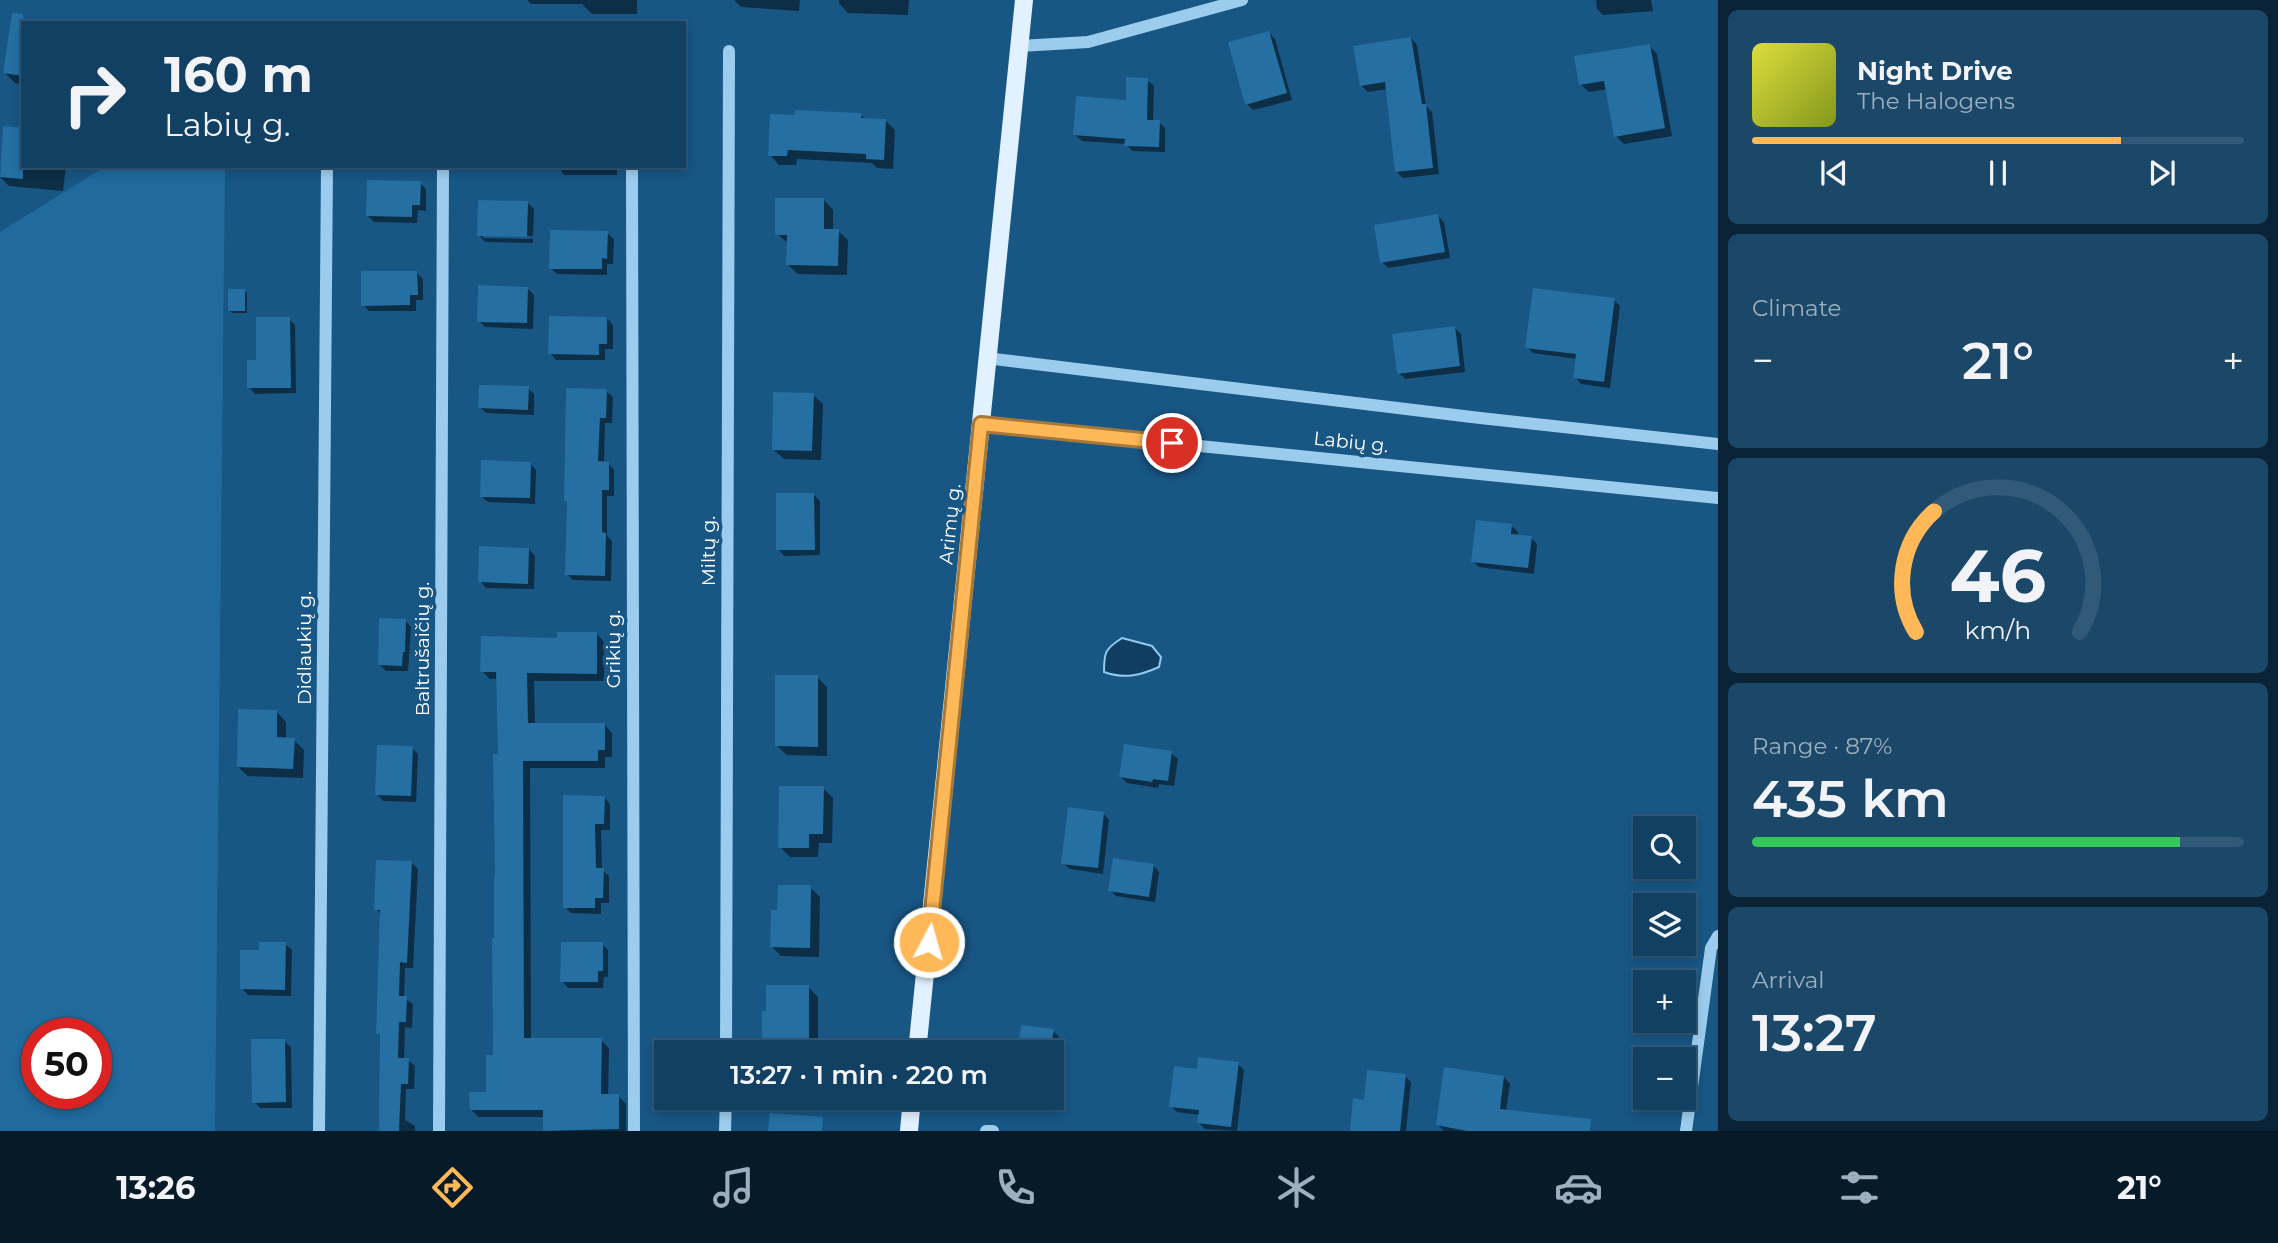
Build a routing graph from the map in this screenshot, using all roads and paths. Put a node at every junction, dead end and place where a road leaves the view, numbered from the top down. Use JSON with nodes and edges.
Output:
{"nodes":[{"id":1,"x":1024,"y":0,"type":"edge"},
{"id":2,"x":1242,"y":0,"type":"edge"},
{"id":3,"x":1020,"y":46,"type":"junction"},
{"id":4,"x":729,"y":51,"type":"dead end"},
{"id":5,"x":327,"y":168,"type":"edge"},
{"id":6,"x":443,"y":168,"type":"edge"},
{"id":7,"x":632,"y":168,"type":"edge"},
{"id":8,"x":986,"y":358,"type":"junction"},
{"id":9,"x":981,"y":424,"type":"junction"},
{"id":10,"x":1718,"y":444,"type":"edge"},
{"id":11,"x":1718,"y":498,"type":"edge"},
{"id":12,"x":1718,"y":936,"type":"edge"},
{"id":13,"x":726,"y":1040,"type":"edge"},
{"id":14,"x":918,"y":1040,"type":"edge"},
{"id":15,"x":726,"y":1110,"type":"edge"},
{"id":16,"x":911,"y":1110,"type":"edge"},
{"id":17,"x":319,"y":1131,"type":"edge"},
{"id":18,"x":439,"y":1131,"type":"edge"},
{"id":19,"x":634,"y":1131,"type":"edge"},
{"id":20,"x":726,"y":1131,"type":"edge"},
{"id":21,"x":909,"y":1131,"type":"edge"},
{"id":22,"x":987,"y":1131,"type":"edge"},
{"id":23,"x":993,"y":1131,"type":"edge"},
{"id":24,"x":1686,"y":1131,"type":"edge"}],
"edges":[{"from":1,"to":3,"type":"main road","name":"Arimų g."},
{"from":2,"to":3,"type":"street"},
{"from":3,"to":8,"type":"main road","name":"Arimų g."},
{"from":4,"to":13,"type":"street","name":"Miltų g."},
{"from":5,"to":17,"type":"street","name":"Didlaukių g."},
{"from":6,"to":18,"type":"street","name":"Baltrušaičių g."},
{"from":7,"to":19,"type":"street","name":"Grikių g."},
{"from":8,"to":9,"type":"main road","name":"Arimų g."},
{"from":8,"to":10,"type":"street"},
{"from":9,"to":11,"type":"street","name":"Labių g."},
{"from":9,"to":14,"type":"main road","name":"Arimų g."},
{"from":12,"to":24,"type":"street"},
{"from":15,"to":20,"type":"street"},
{"from":16,"to":21,"type":"main road"},
{"from":22,"to":23,"type":"street"}]}
